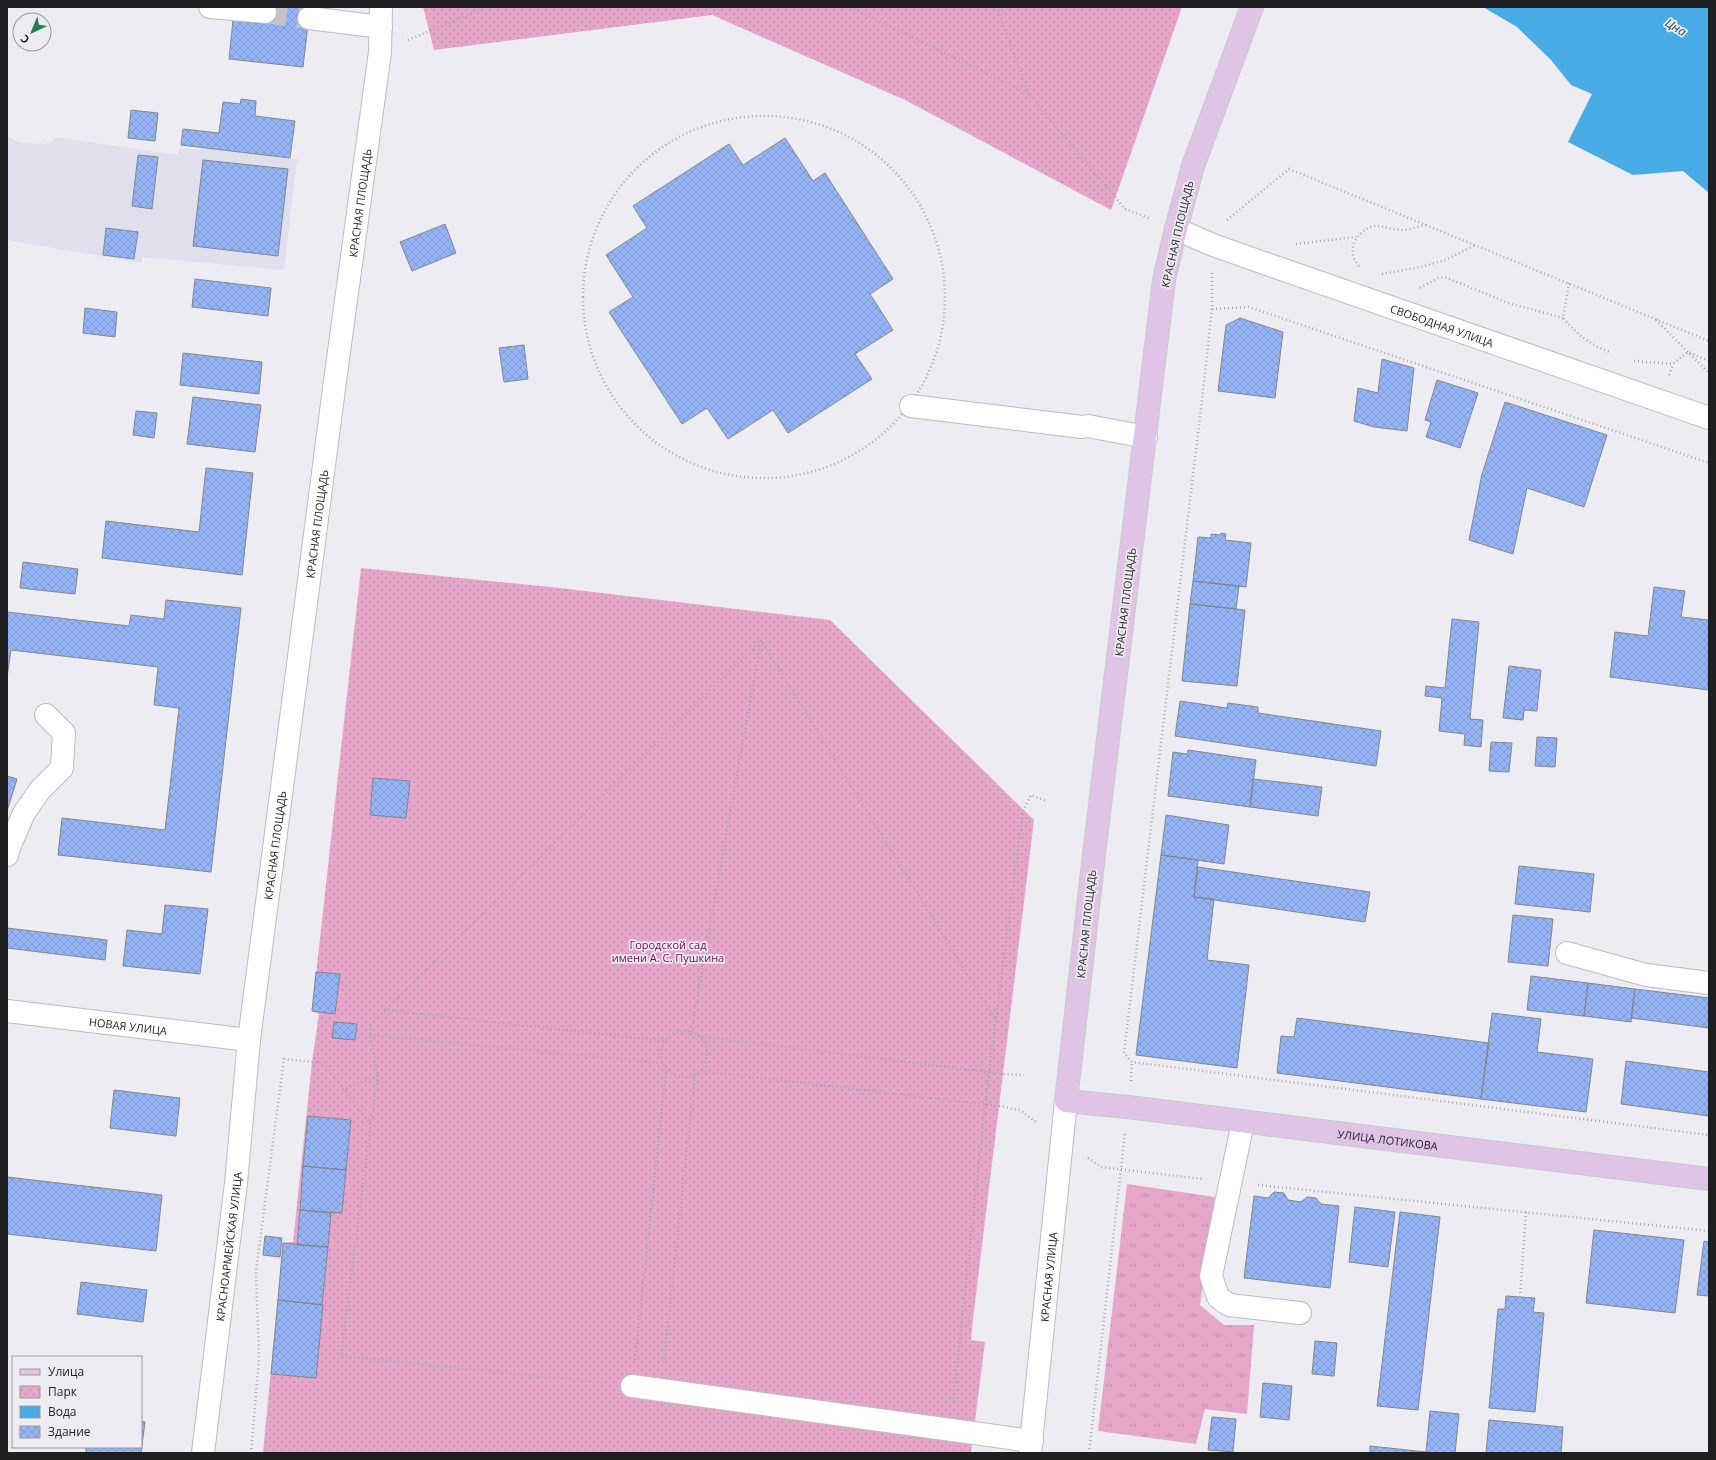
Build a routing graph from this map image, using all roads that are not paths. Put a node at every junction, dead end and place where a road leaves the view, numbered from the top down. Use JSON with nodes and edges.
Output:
{"nodes":[{"id":1,"x":210,"y":7,"type":"edge"},
{"id":2,"x":1252,"y":7,"type":"edge"},
{"id":3,"x":264,"y":12,"type":"tunnel mouth"},
{"id":4,"x":381,"y":17,"type":"edge"},
{"id":5,"x":309,"y":18,"type":"tunnel mouth"},
{"id":6,"x":1176,"y":229,"type":"junction"},
{"id":7,"x":911,"y":406,"type":"road end"},
{"id":8,"x":1709,"y":418,"type":"edge"},
{"id":9,"x":1146,"y":437,"type":"junction"},
{"id":10,"x":46,"y":715,"type":"dead end"},
{"id":11,"x":7,"y":855,"type":"edge"},
{"id":12,"x":1567,"y":953,"type":"dead end"},
{"id":13,"x":1709,"y":983,"type":"edge"},
{"id":14,"x":7,"y":1011,"type":"edge"},
{"id":15,"x":249,"y":1040,"type":"junction"},
{"id":16,"x":1066,"y":1102,"type":"junction"},
{"id":17,"x":1243,"y":1122,"type":"junction"},
{"id":18,"x":1709,"y":1179,"type":"edge"},
{"id":19,"x":1300,"y":1313,"type":"dead end"},
{"id":20,"x":632,"y":1386,"type":"road end"},
{"id":21,"x":1031,"y":1447,"type":"edge"},
{"id":22,"x":203,"y":1453,"type":"edge"}],
"edges":[{"from":1,"to":3,"type":"street"},
{"from":2,"to":6,"type":"main road","name":"КРАСНАЯ ПЛОЩАДЬ"},
{"from":4,"to":5,"type":"street"},
{"from":4,"to":15,"type":"street","name":"КРАСНАЯ ПЛОЩАДЬ"},
{"from":6,"to":8,"type":"street","name":"СВОБОДНАЯ УЛИЦА"},
{"from":6,"to":9,"type":"main road","name":"КРАСНАЯ ПЛОЩАДЬ"},
{"from":7,"to":9,"type":"street"},
{"from":9,"to":16,"type":"main road","name":"КРАСНАЯ ПЛОЩАДЬ"},
{"from":10,"to":11,"type":"street"},
{"from":12,"to":13,"type":"street"},
{"from":14,"to":15,"type":"street","name":"НОВАЯ УЛИЦА"},
{"from":15,"to":22,"type":"street","name":"КРАСНОАРМЕЙСКАЯ УЛИЦА"},
{"from":16,"to":17,"type":"main road","name":"УЛИЦА ЛОТИКОВА"},
{"from":16,"to":21,"type":"street","name":"КРАСНАЯ УЛИЦА"},
{"from":17,"to":18,"type":"main road","name":"УЛИЦА ЛОТИКОВА"},
{"from":17,"to":19,"type":"street"},
{"from":20,"to":21,"type":"street"}]}
